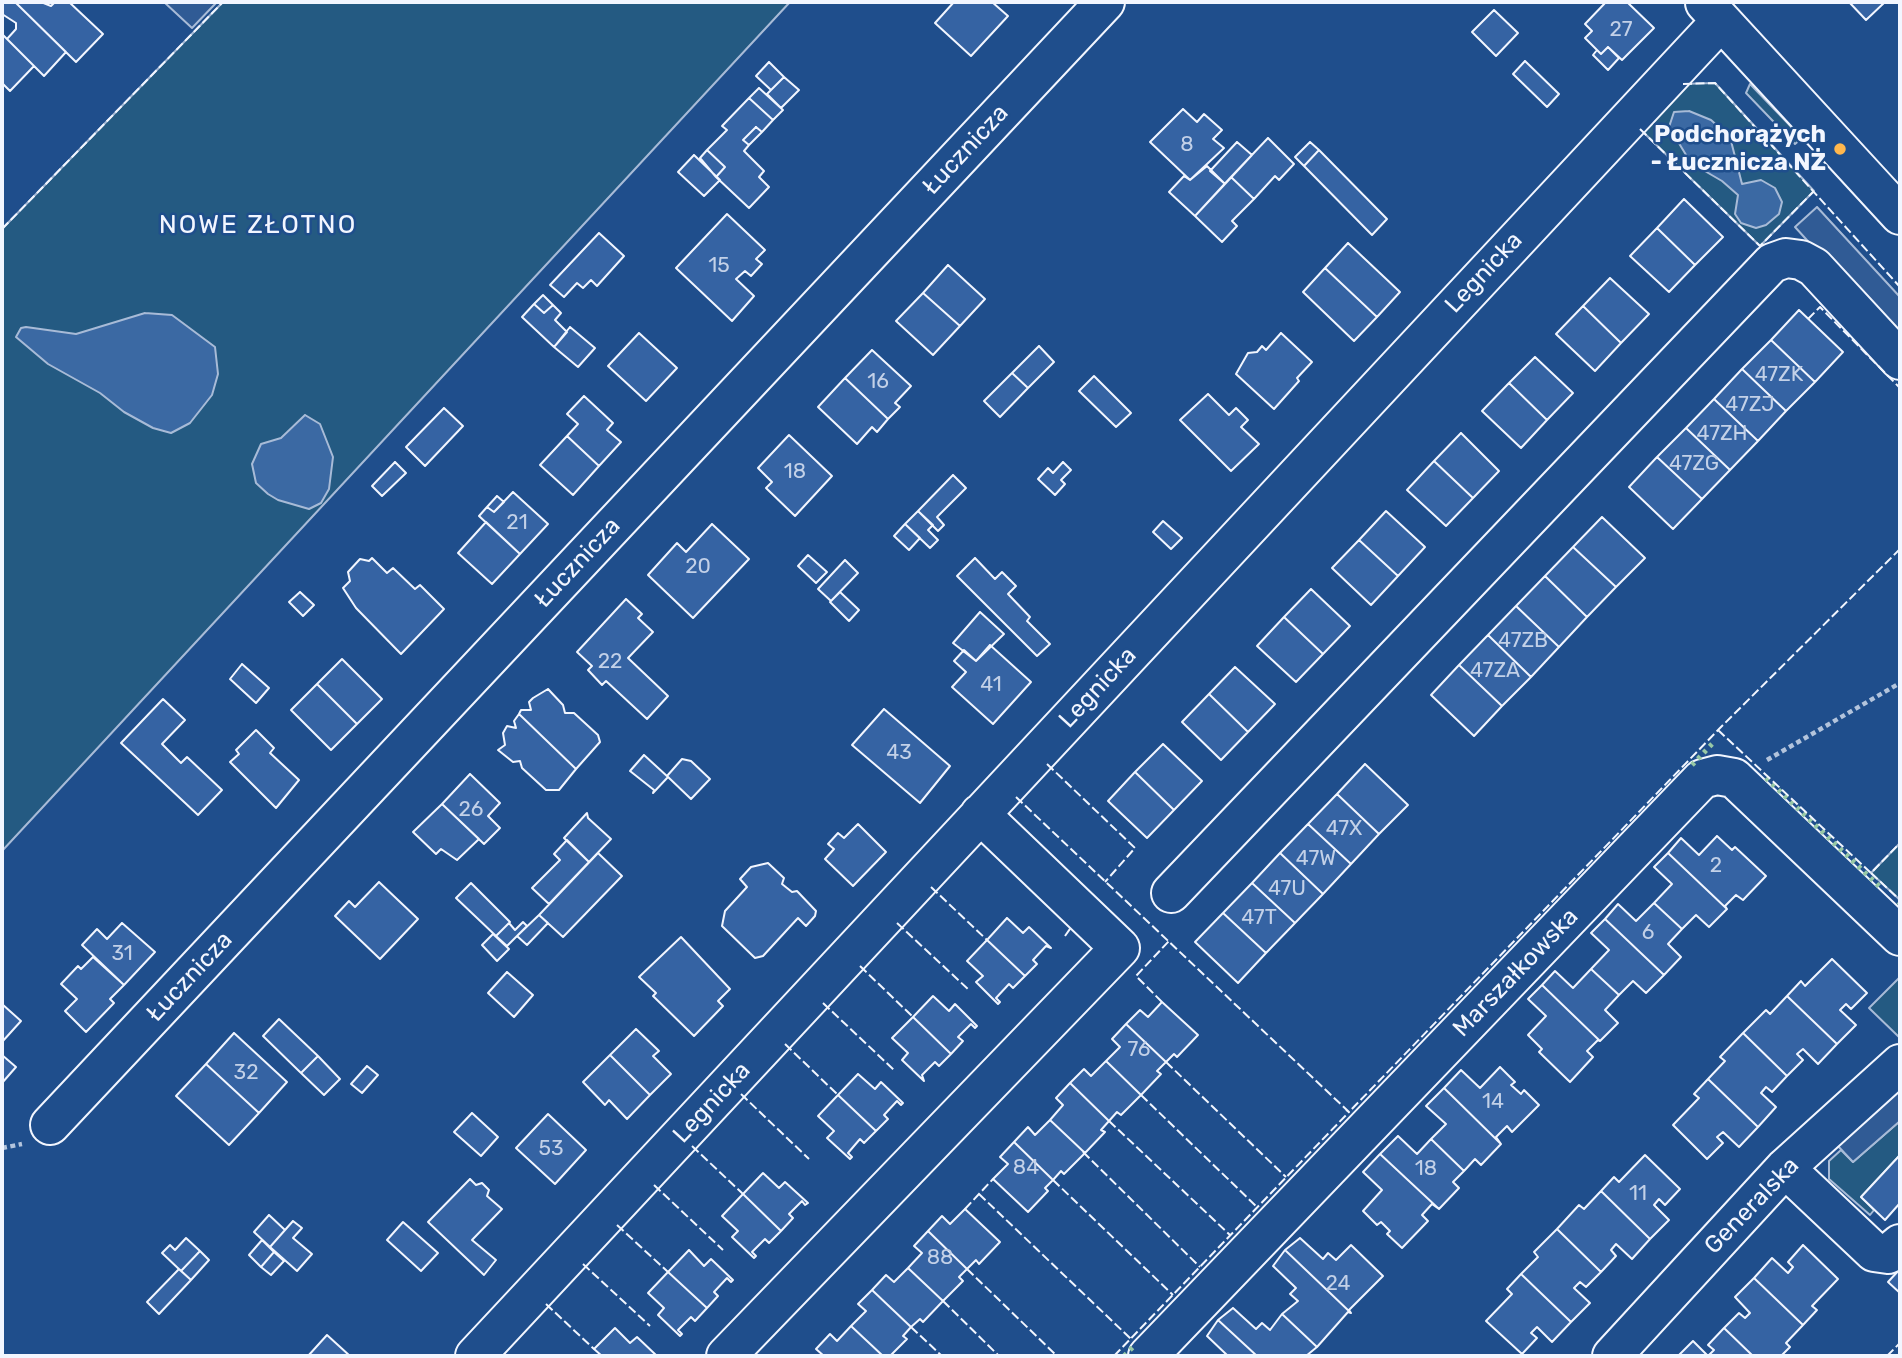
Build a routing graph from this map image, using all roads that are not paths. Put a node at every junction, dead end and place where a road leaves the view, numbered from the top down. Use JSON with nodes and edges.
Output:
{"nodes":[{"id":1,"x":1105,"y":2,"type":"edge"},
{"id":2,"x":1713,"y":11,"type":"edge"},
{"id":3,"x":1900,"y":215,"type":"edge"},
{"id":4,"x":1900,"y":360,"type":"edge"},
{"id":5,"x":980,"y":814,"type":"junction"},
{"id":6,"x":1171,"y":893,"type":"dead end"},
{"id":7,"x":1900,"y":936,"type":"edge"},
{"id":8,"x":1900,"y":1064,"type":"edge"},
{"id":9,"x":50,"y":1125,"type":"dead end"},
{"id":10,"x":1785,"y":1168,"type":"junction"},
{"id":11,"x":1900,"y":1244,"type":"edge"},
{"id":12,"x":475,"y":1356,"type":"edge"},
{"id":13,"x":726,"y":1356,"type":"edge"},
{"id":14,"x":1148,"y":1356,"type":"edge"},
{"id":15,"x":1612,"y":1356,"type":"edge"}],
"edges":[{"from":1,"to":9,"type":"street","name":"Łucznicza"},
{"from":2,"to":3,"type":"street"},
{"from":2,"to":5,"type":"street","name":"Legnicka"},
{"from":4,"to":6,"type":"street"},
{"from":5,"to":12,"type":"street","name":"Legnicka"},
{"from":5,"to":13,"type":"street"},
{"from":7,"to":14,"type":"street","name":"Marszałkowska"},
{"from":8,"to":10,"type":"street","name":"Generalska"},
{"from":10,"to":11,"type":"street"},
{"from":10,"to":15,"type":"street","name":"Generalska"}]}
